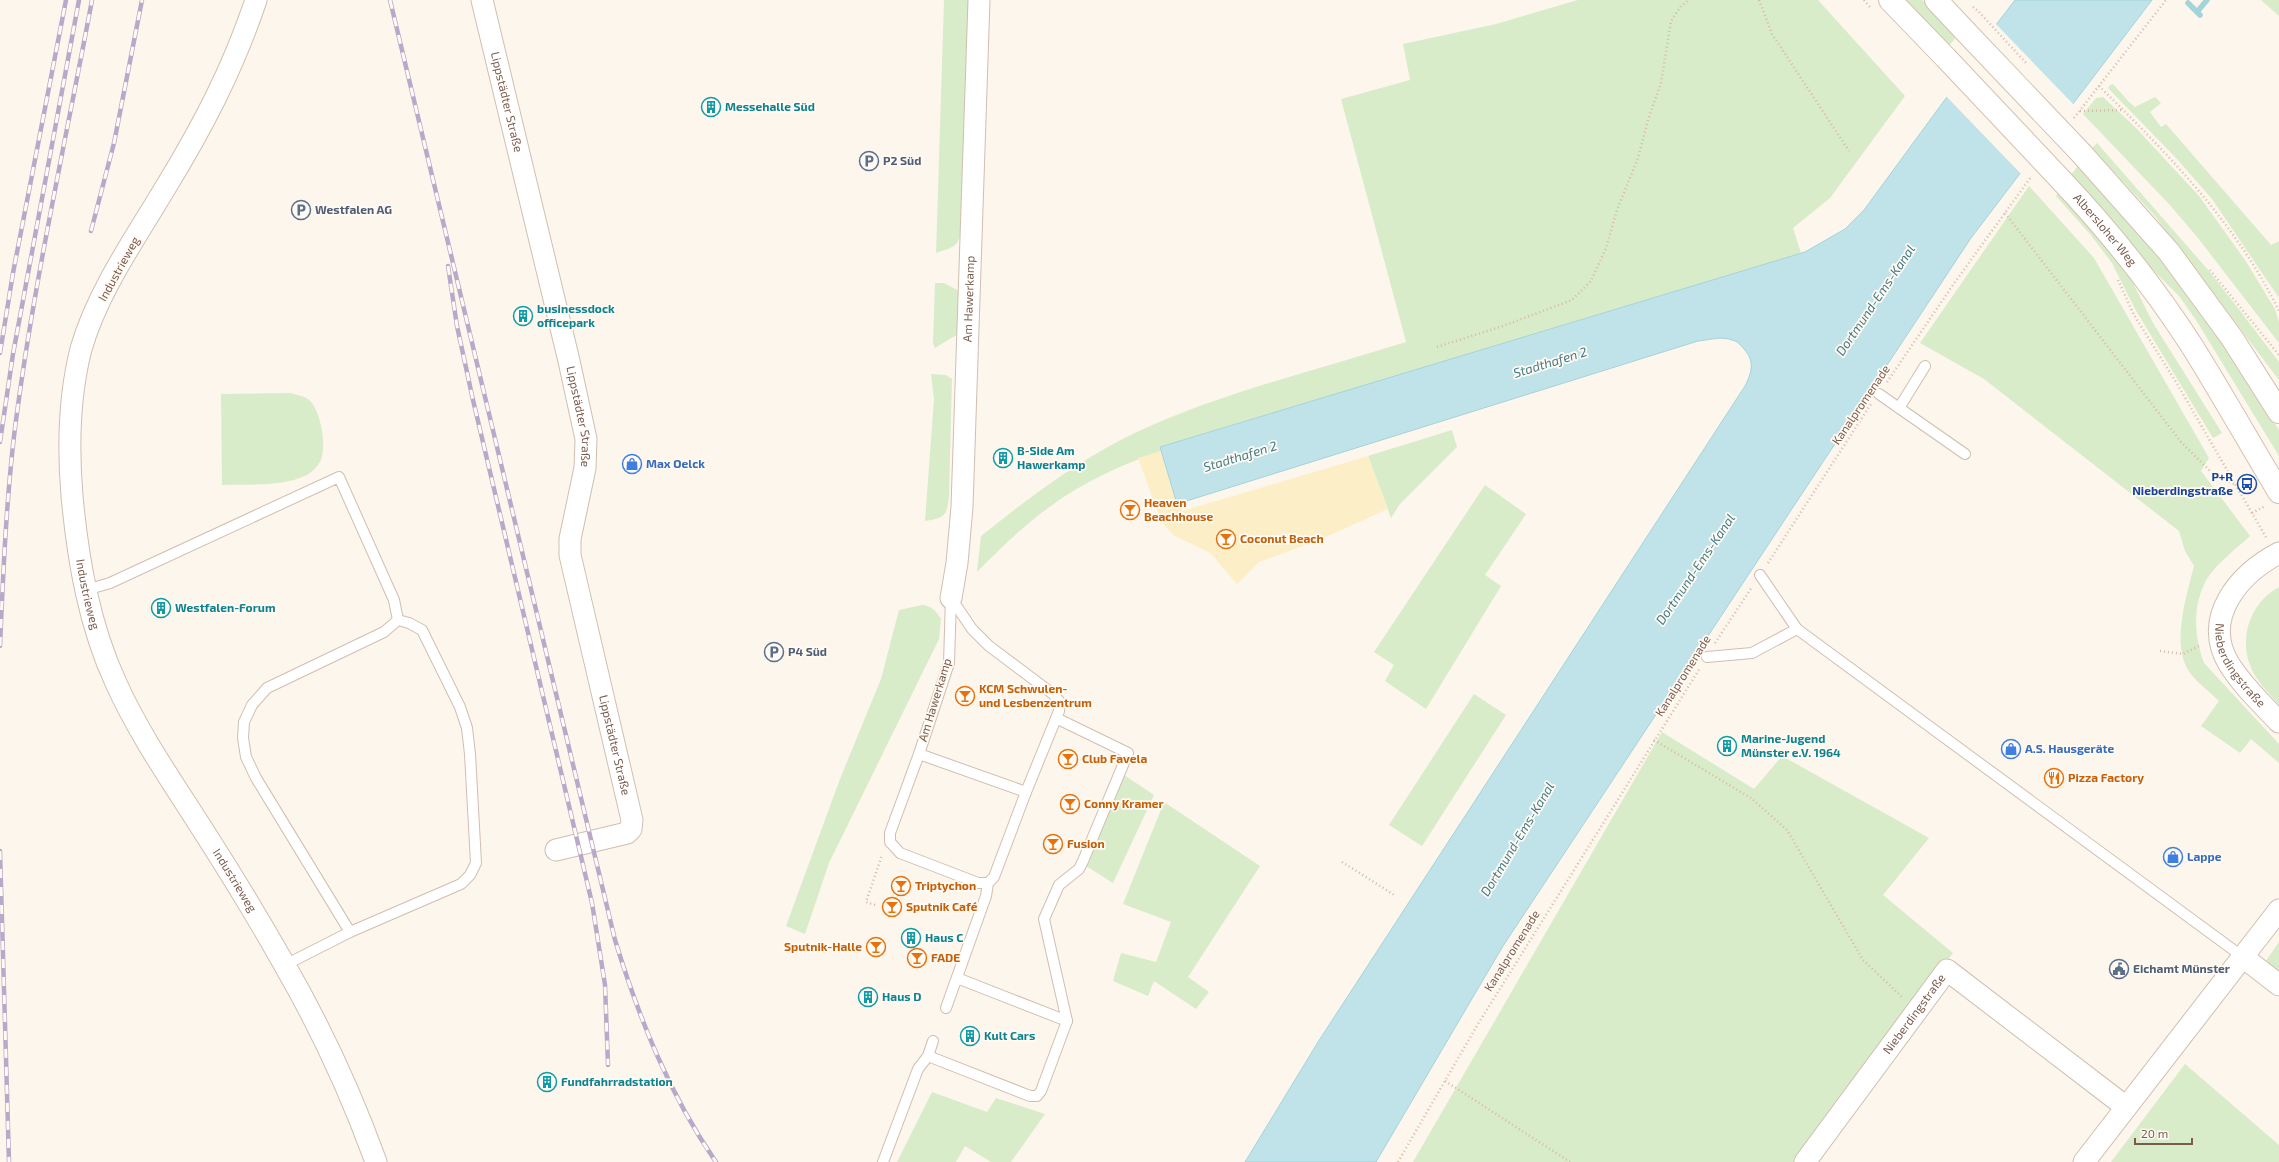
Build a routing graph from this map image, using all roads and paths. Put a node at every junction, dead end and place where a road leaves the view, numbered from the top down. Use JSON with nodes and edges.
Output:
{"nodes":[{"id":1,"x":256,"y":0,"type":"edge"},
{"id":2,"x":482,"y":0,"type":"edge"},
{"id":3,"x":978,"y":0,"type":"edge"},
{"id":4,"x":1689,"y":0,"type":"edge"},
{"id":5,"x":1759,"y":0,"type":"edge"},
{"id":6,"x":1890,"y":0,"type":"edge"},
{"id":7,"x":1936,"y":0,"type":"edge"},
{"id":8,"x":2166,"y":0,"type":"edge"},
{"id":9,"x":2123,"y":110,"type":"junction"},
{"id":10,"x":2080,"y":111,"type":"dead end"},
{"id":11,"x":1849,"y":151,"type":"dead end"},
{"id":12,"x":2115,"y":274,"type":"dead end"},
{"id":13,"x":2279,"y":311,"type":"edge"},
{"id":14,"x":1436,"y":347,"type":"dead end"},
{"id":15,"x":1925,"y":366,"type":"dead end"},
{"id":16,"x":1879,"y":394,"type":"junction"},
{"id":17,"x":1899,"y":408,"type":"junction"},
{"id":18,"x":2279,"y":412,"type":"edge"},
{"id":19,"x":1965,"y":454,"type":"dead end"},
{"id":20,"x":2235,"y":484,"type":"junction"},
{"id":21,"x":2279,"y":492,"type":"edge"},
{"id":22,"x":2278,"y":554,"type":"edge"},
{"id":23,"x":1760,"y":575,"type":"junction"},
{"id":24,"x":86,"y":590,"type":"junction"},
{"id":25,"x":951,"y":598,"type":"junction"},
{"id":26,"x":398,"y":620,"type":"junction"},
{"id":27,"x":1797,"y":629,"type":"junction"},
{"id":28,"x":2196,"y":647,"type":"dead end"},
{"id":29,"x":2160,"y":652,"type":"dead end"},
{"id":30,"x":1707,"y":657,"type":"junction"},
{"id":31,"x":1056,"y":718,"type":"junction"},
{"id":32,"x":2279,"y":722,"type":"edge"},
{"id":33,"x":1654,"y":740,"type":"junction"},
{"id":34,"x":919,"y":754,"type":"junction"},
{"id":35,"x":1026,"y":792,"type":"junction"},
{"id":36,"x":890,"y":842,"type":"junction"},
{"id":37,"x":556,"y":850,"type":"dead end"},
{"id":38,"x":1342,"y":862,"type":"dead end"},
{"id":39,"x":988,"y":883,"type":"junction"},
{"id":40,"x":1396,"y":896,"type":"dead end"},
{"id":41,"x":875,"y":905,"type":"dead end"},
{"id":42,"x":2279,"y":910,"type":"edge"},
{"id":43,"x":350,"y":932,"type":"junction"},
{"id":44,"x":2243,"y":957,"type":"junction"},
{"id":45,"x":285,"y":966,"type":"junction"},
{"id":46,"x":958,"y":978,"type":"junction"},
{"id":47,"x":2279,"y":985,"type":"edge"},
{"id":48,"x":946,"y":1008,"type":"dead end"},
{"id":49,"x":1916,"y":1011,"type":"junction"},
{"id":50,"x":1067,"y":1021,"type":"junction"},
{"id":51,"x":933,"y":1041,"type":"dead end"},
{"id":52,"x":928,"y":1056,"type":"junction"},
{"id":53,"x":1445,"y":1081,"type":"junction"},
{"id":54,"x":2126,"y":1107,"type":"junction"},
{"id":55,"x":376,"y":1162,"type":"edge"},
{"id":56,"x":883,"y":1162,"type":"edge"},
{"id":57,"x":1398,"y":1162,"type":"edge"},
{"id":58,"x":1570,"y":1162,"type":"edge"},
{"id":59,"x":1805,"y":1162,"type":"edge"},
{"id":60,"x":2084,"y":1162,"type":"edge"}],
"edges":[{"from":1,"to":24,"type":"street","name":"Industrieweg"},
{"from":2,"to":37,"type":"street","name":"Lippstädter Straße"},
{"from":3,"to":25,"type":"street","name":"Am Hawerkamp"},
{"from":4,"to":14,"type":"path"},
{"from":5,"to":11,"type":"path"},
{"from":6,"to":21,"type":"main road","name":"Albersloher Weg","bridge":true},
{"from":7,"to":18,"type":"main road","bridge":true},
{"from":8,"to":9,"type":"path"},
{"from":9,"to":10,"type":"path"},
{"from":9,"to":13,"type":"path"},
{"from":12,"to":20,"type":"path"},
{"from":15,"to":17,"type":"lane"},
{"from":16,"to":17,"type":"lane"},
{"from":16,"to":20,"type":"path","name":"Kanalpromenade"},
{"from":16,"to":23,"type":"path","name":"Kanalpromenade"},
{"from":17,"to":19,"type":"lane"},
{"from":20,"to":22,"type":"path"},
{"from":22,"to":32,"type":"street","name":"Nieberdingstraße"},
{"from":23,"to":27,"type":"lane"},
{"from":23,"to":30,"type":"path","name":"Kanalpromenade"},
{"from":24,"to":26,"type":"lane"},
{"from":24,"to":45,"type":"street","name":"Industrieweg"},
{"from":25,"to":31,"type":"lane"},
{"from":25,"to":34,"type":"lane","name":"Am Hawerkamp"},
{"from":26,"to":43,"type":"lane"},
{"from":26,"to":43,"type":"lane"},
{"from":27,"to":30,"type":"lane"},
{"from":27,"to":44,"type":"lane"},
{"from":28,"to":29,"type":"path"},
{"from":30,"to":33,"type":"path","name":"Kanalpromenade"},
{"from":31,"to":35,"type":"lane"},
{"from":31,"to":50,"type":"lane"},
{"from":33,"to":49,"type":"path"},
{"from":33,"to":53,"type":"path","name":"Kanalpromenade"},
{"from":34,"to":35,"type":"lane","name":"Am Hawerkamp"},
{"from":34,"to":36,"type":"lane","name":"Am Hawerkamp"},
{"from":35,"to":39,"type":"lane"},
{"from":36,"to":39,"type":"lane"},
{"from":36,"to":41,"type":"path"},
{"from":38,"to":40,"type":"path"},
{"from":39,"to":46,"type":"lane"},
{"from":42,"to":44,"type":"street"},
{"from":43,"to":45,"type":"lane"},
{"from":44,"to":47,"type":"street"},
{"from":44,"to":54,"type":"street"},
{"from":45,"to":55,"type":"street","name":"Industrieweg"},
{"from":46,"to":48,"type":"lane"},
{"from":46,"to":50,"type":"lane"},
{"from":49,"to":54,"type":"street","name":"Nieberdingstraße"},
{"from":49,"to":59,"type":"street","name":"Nieberdingstraße"},
{"from":50,"to":52,"type":"lane"},
{"from":51,"to":52,"type":"lane"},
{"from":52,"to":56,"type":"lane"},
{"from":53,"to":57,"type":"path","name":"Kanalpromenade"},
{"from":53,"to":58,"type":"path"},
{"from":54,"to":60,"type":"street"}]}
